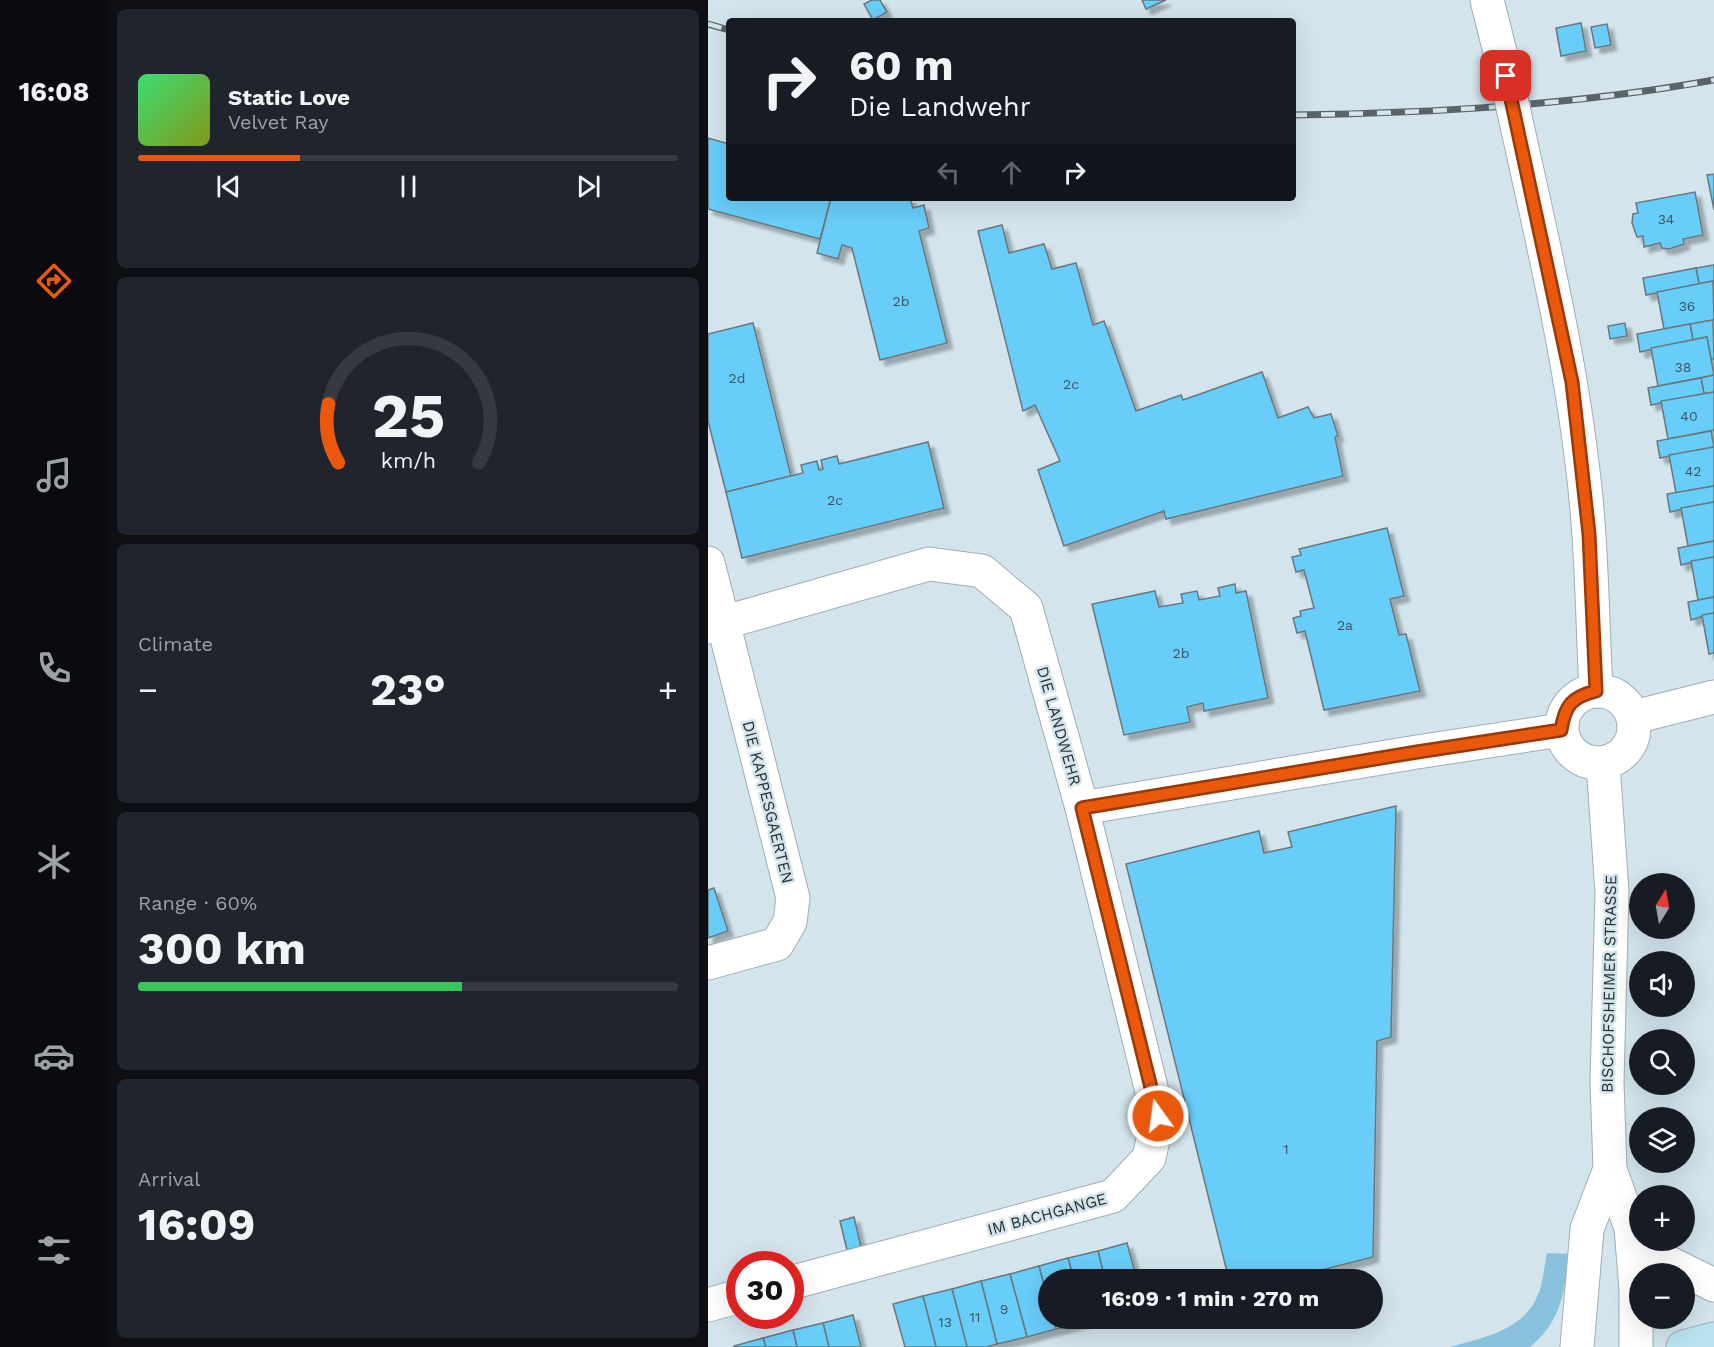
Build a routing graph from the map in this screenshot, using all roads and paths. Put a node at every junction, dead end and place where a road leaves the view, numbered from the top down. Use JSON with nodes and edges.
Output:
{"nodes":[{"id":1,"x":1487,"y":0,"type":"edge"},
{"id":2,"x":708,"y":563,"type":"edge"},
{"id":3,"x":716,"y":626,"type":"edge"},
{"id":4,"x":1596,"y":691,"type":"junction"},
{"id":5,"x":1714,"y":697,"type":"edge"},
{"id":6,"x":1634,"y":717,"type":"junction"},
{"id":7,"x":1561,"y":730,"type":"junction"},
{"id":8,"x":1603,"y":764,"type":"junction"},
{"id":9,"x":1082,"y":808,"type":"junction"},
{"id":10,"x":708,"y":963,"type":"edge"},
{"id":11,"x":1610,"y":1169,"type":"junction"},
{"id":12,"x":1629,"y":1214,"type":"edge"},
{"id":13,"x":1637,"y":1251,"type":"edge"},
{"id":14,"x":1655,"y":1251,"type":"edge"},
{"id":15,"x":804,"y":1279,"type":"edge"},
{"id":16,"x":1714,"y":1286,"type":"edge"},
{"id":17,"x":726,"y":1300,"type":"edge"},
{"id":18,"x":708,"y":1305,"type":"edge"},
{"id":19,"x":1714,"y":1339,"type":"edge"},
{"id":20,"x":1577,"y":1347,"type":"edge"},
{"id":21,"x":1636,"y":1347,"type":"edge"},
{"id":22,"x":1683,"y":1347,"type":"edge"}],
"edges":[{"from":1,"to":4,"type":"street","bridge":true},
{"from":2,"to":3,"type":"street","name":"DIE KAPPESGAERTEN"},
{"from":3,"to":9,"type":"street","name":"DIE LANDWEHR"},
{"from":3,"to":10,"type":"street","name":"DIE KAPPESGAERTEN"},
{"from":4,"to":6,"type":"street"},
{"from":4,"to":7,"type":"street"},
{"from":5,"to":6,"type":"street"},
{"from":6,"to":8,"type":"street"},
{"from":7,"to":8,"type":"street"},
{"from":7,"to":9,"type":"street","name":"DIE LANDWEHR"},
{"from":8,"to":11,"type":"street","name":"BISCHOFSHEIMER STRASSE"},
{"from":9,"to":15,"type":"street","name":"IM BACHGANGE"},
{"from":11,"to":12,"type":"street"},
{"from":11,"to":20,"type":"street"},
{"from":13,"to":21,"type":"street"},
{"from":14,"to":16,"type":"street"},
{"from":17,"to":18,"type":"street"},
{"from":19,"to":22,"type":"main road"}]}
